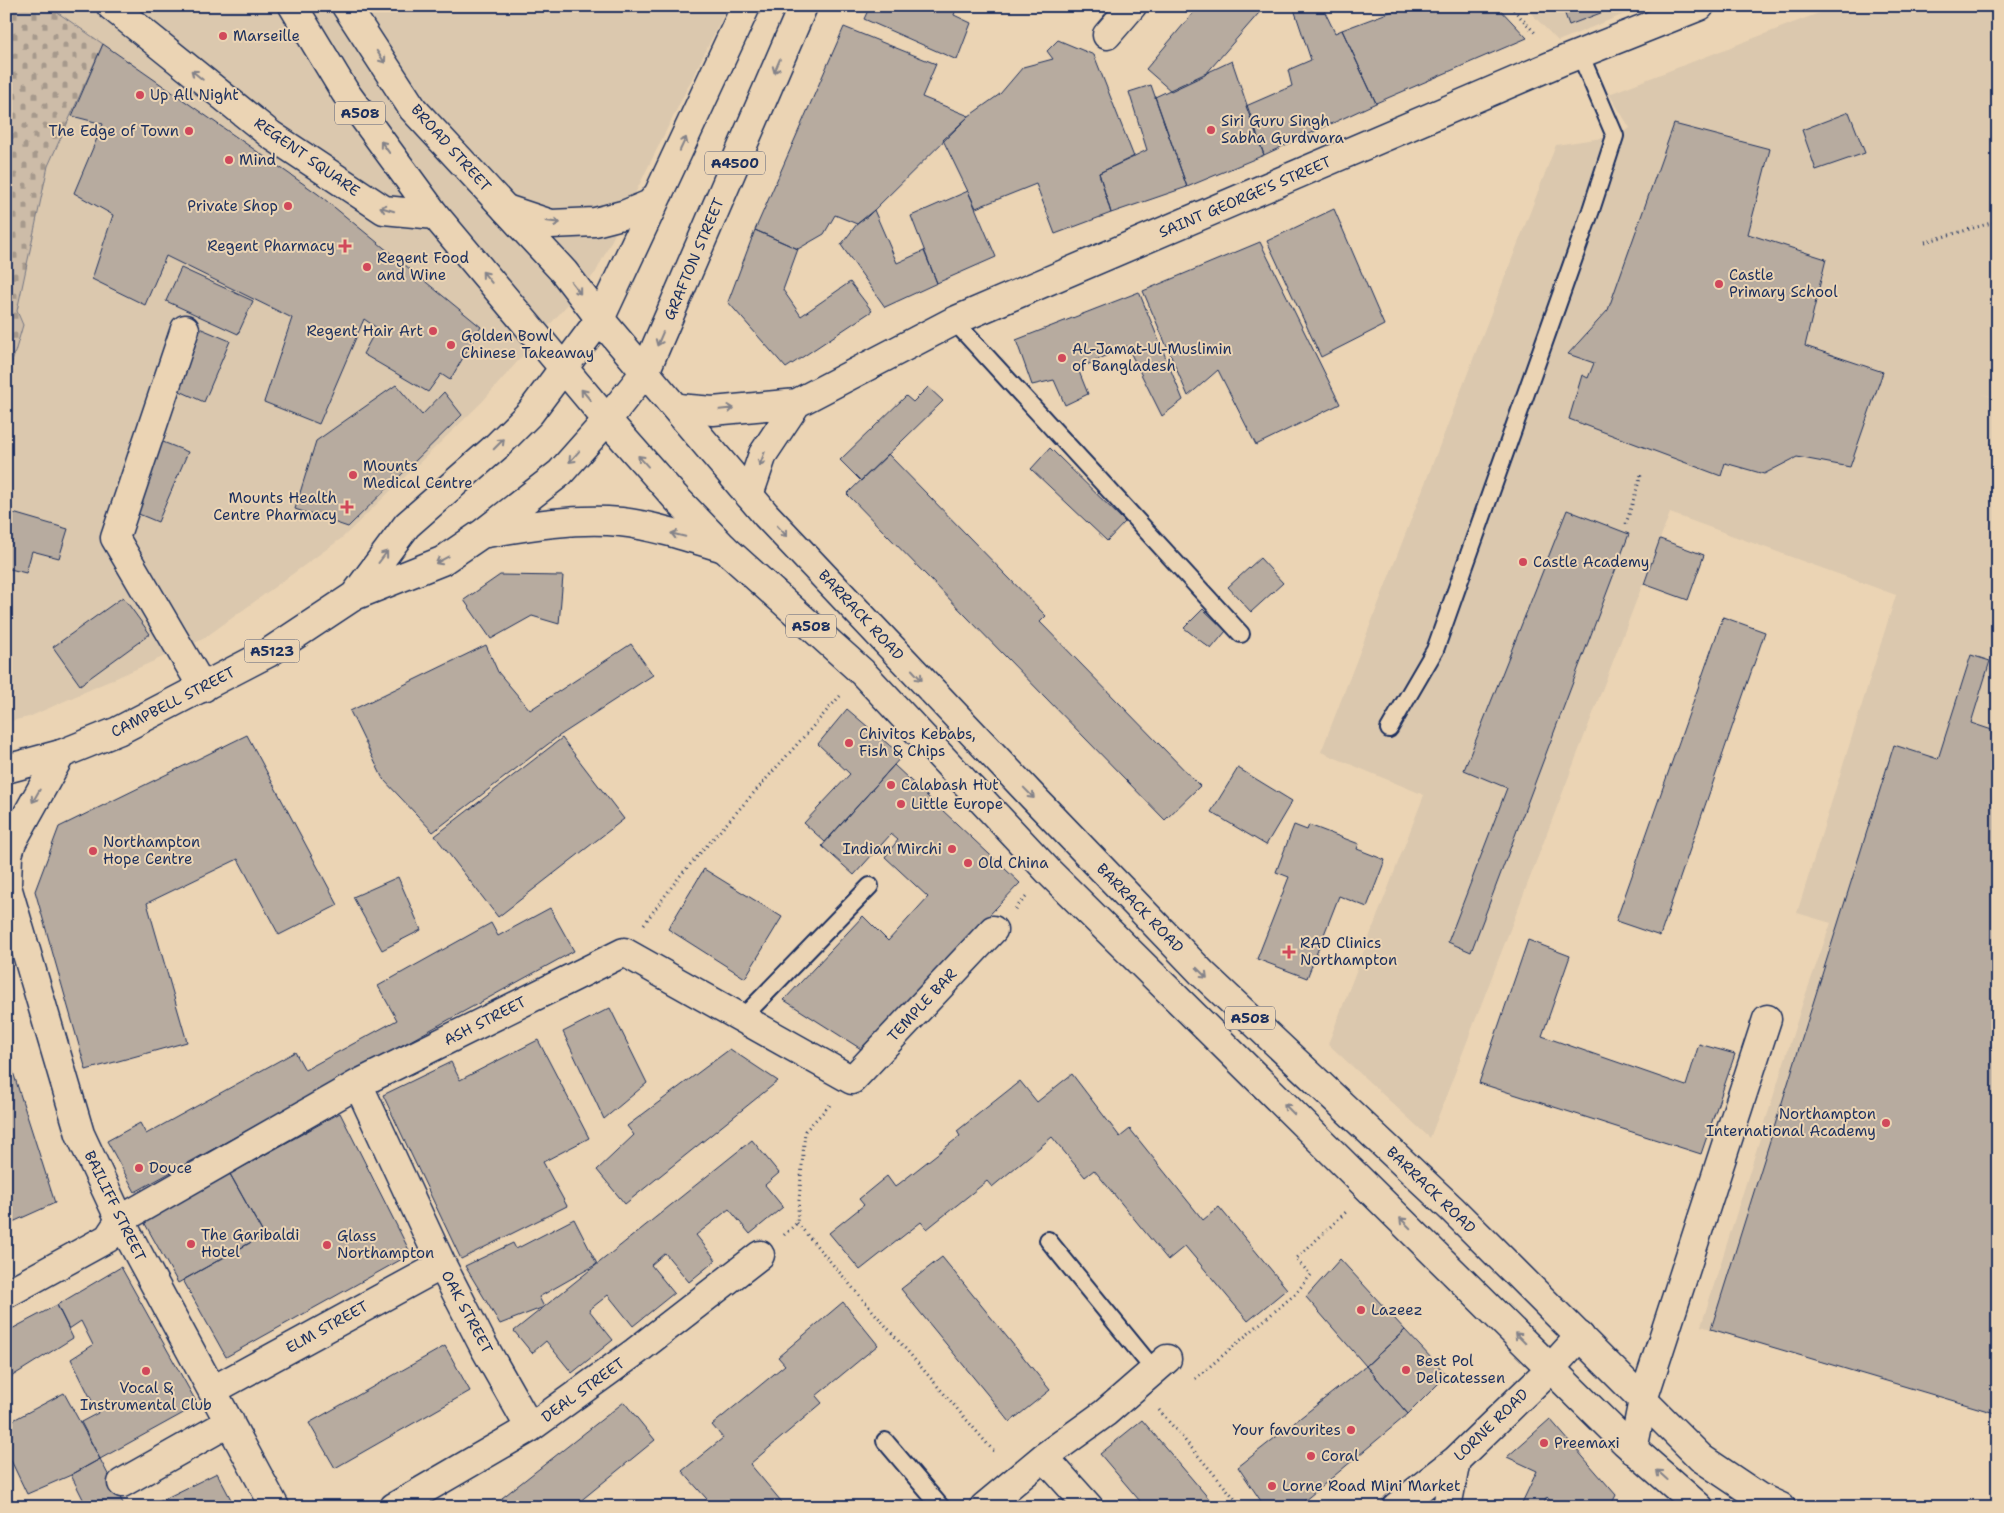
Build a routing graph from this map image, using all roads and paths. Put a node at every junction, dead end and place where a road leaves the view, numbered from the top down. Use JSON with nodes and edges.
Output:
{"nodes":[{"id":1,"x":293,"y":6,"type":"edge"},
{"id":2,"x":346,"y":6,"type":"edge"},
{"id":3,"x":746,"y":6,"type":"edge"},
{"id":4,"x":803,"y":6,"type":"edge"},
{"id":5,"x":1132,"y":6,"type":"edge"},
{"id":6,"x":1700,"y":6,"type":"edge"},
{"id":7,"x":116,"y":10,"type":"edge"},
{"id":8,"x":1107,"y":35,"type":"dead end"},
{"id":9,"x":1580,"y":54,"type":"junction"},
{"id":10,"x":662,"y":188,"type":"junction"},
{"id":11,"x":506,"y":208,"type":"junction"},
{"id":12,"x":435,"y":215,"type":"junction"},
{"id":13,"x":1998,"y":221,"type":"edge"},
{"id":14,"x":1925,"y":242,"type":"dead end"},
{"id":15,"x":550,"y":258,"type":"joint"},
{"id":16,"x":600,"y":319,"type":"junction"},
{"id":17,"x":954,"y":321,"type":"junction"},
{"id":18,"x":185,"y":329,"type":"dead end"},
{"id":19,"x":564,"y":369,"type":"junction"},
{"id":20,"x":645,"y":372,"type":"junction"},
{"id":21,"x":796,"y":403,"type":"junction"},
{"id":22,"x":678,"y":408,"type":"junction"},
{"id":23,"x":607,"y":420,"type":"junction"},
{"id":24,"x":1641,"y":475,"type":"dead end"},
{"id":25,"x":749,"y":495,"type":"junction"},
{"id":26,"x":1626,"y":524,"type":"dead end"},
{"id":27,"x":483,"y":533,"type":"junction"},
{"id":28,"x":724,"y":548,"type":"junction"},
{"id":29,"x":354,"y":596,"type":"junction"},
{"id":30,"x":1241,"y":634,"type":"dead end"},
{"id":31,"x":862,"y":672,"type":"junction"},
{"id":32,"x":203,"y":688,"type":"junction"},
{"id":33,"x":1389,"y":729,"type":"dead end"},
{"id":34,"x":61,"y":754,"type":"junction"},
{"id":35,"x":6,"y":769,"type":"edge"},
{"id":36,"x":1050,"y":873,"type":"junction"},
{"id":37,"x":6,"y":883,"type":"edge"},
{"id":38,"x":870,"y":886,"type":"dead end"},
{"id":39,"x":993,"y":930,"type":"joint"},
{"id":40,"x":624,"y":952,"type":"junction"},
{"id":41,"x":742,"y":1018,"type":"junction"},
{"id":42,"x":1767,"y":1019,"type":"dead end"},
{"id":43,"x":852,"y":1080,"type":"junction"},
{"id":44,"x":358,"y":1084,"type":"junction"},
{"id":45,"x":1370,"y":1189,"type":"junction"},
{"id":46,"x":120,"y":1220,"type":"junction"},
{"id":47,"x":798,"y":1224,"type":"junction"},
{"id":48,"x":1048,"y":1240,"type":"dead end"},
{"id":49,"x":760,"y":1255,"type":"joint"},
{"id":50,"x":442,"y":1265,"type":"junction"},
{"id":51,"x":6,"y":1294,"type":"edge"},
{"id":52,"x":1580,"y":1336,"type":"junction"},
{"id":53,"x":1551,"y":1368,"type":"junction"},
{"id":54,"x":1153,"y":1371,"type":"junction"},
{"id":55,"x":1189,"y":1384,"type":"dead end"},
{"id":56,"x":213,"y":1390,"type":"junction"},
{"id":57,"x":1643,"y":1400,"type":"junction"},
{"id":58,"x":1166,"y":1403,"type":"dead end"},
{"id":59,"x":1159,"y":1409,"type":"junction"},
{"id":60,"x":230,"y":1422,"type":"junction"},
{"id":61,"x":530,"y":1428,"type":"junction"},
{"id":62,"x":885,"y":1440,"type":"dead end"},
{"id":63,"x":1633,"y":1450,"type":"junction"},
{"id":64,"x":1044,"y":1456,"type":"junction"},
{"id":65,"x":1456,"y":1460,"type":"junction"},
{"id":66,"x":1018,"y":1479,"type":"junction"},
{"id":67,"x":122,"y":1483,"type":"dead end"},
{"id":68,"x":275,"y":1507,"type":"edge"},
{"id":69,"x":394,"y":1507,"type":"edge"},
{"id":70,"x":941,"y":1507,"type":"edge"},
{"id":71,"x":984,"y":1507,"type":"edge"},
{"id":72,"x":1089,"y":1507,"type":"edge"},
{"id":73,"x":1242,"y":1507,"type":"edge"},
{"id":74,"x":1396,"y":1507,"type":"edge"},
{"id":75,"x":1448,"y":1507,"type":"edge"},
{"id":76,"x":1699,"y":1507,"type":"edge"},
{"id":77,"x":1781,"y":1507,"type":"edge"}],
"edges":[{"from":12,"to":1,"type":"main road","number":"A508","one_way":true},
{"from":2,"to":11,"type":"main road","name":"BROAD STREET","number":"A508","one_way":true},
{"from":10,"to":3,"type":"main road","one_way":true},
{"from":4,"to":20,"type":"main road","name":"GRAFTON STREET","number":"A4500","one_way":true},
{"from":5,"to":8,"type":"main road"},
{"from":6,"to":9,"type":"main road","name":"SAINT GEORGE'S STREET"},
{"from":12,"to":7,"type":"main road","name":"REGENT SQUARE","one_way":true},
{"from":9,"to":17,"type":"main road","name":"SAINT GEORGE'S STREET"},
{"from":9,"to":33,"type":"lane"},
{"from":11,"to":10,"type":"main road","one_way":true},
{"from":10,"to":16,"type":"main road"},
{"from":11,"to":15,"type":"main road","name":"BROAD STREET","number":"A508"},
{"from":19,"to":12,"type":"main road","number":"A508","one_way":true},
{"from":13,"to":14,"type":"path"},
{"from":15,"to":16,"type":"main road","name":"BARRACK ROAD","number":"A508","one_way":true},
{"from":16,"to":19,"type":"main road","name":"CAMPBELL STREET"},
{"from":16,"to":20,"type":"main road","name":"BARRACK ROAD","number":"A508"},
{"from":17,"to":21,"type":"main road","name":"SAINT GEORGE'S STREET"},
{"from":17,"to":30,"type":"lane"},
{"from":18,"to":32,"type":"main road"},
{"from":23,"to":19,"type":"main road","number":"A508","one_way":true},
{"from":29,"to":19,"type":"main road","name":"CAMPBELL STREET","one_way":true},
{"from":20,"to":22,"type":"main road","name":"BARRACK ROAD","number":"A508"},
{"from":20,"to":23,"type":"main road","name":"GRAFTON STREET","number":"A4500"},
{"from":22,"to":21,"type":"main road","name":"SAINT GEORGE'S STREET","one_way":true},
{"from":21,"to":25,"type":"main road","name":"SAINT GEORGE'S STREET","one_way":true},
{"from":22,"to":25,"type":"main road","name":"BARRACK ROAD","number":"A508"},
{"from":23,"to":27,"type":"main road","name":"CAMPBELL STREET","number":"A5123","one_way":true},
{"from":28,"to":23,"type":"main road","number":"A508","one_way":true},
{"from":24,"to":26,"type":"path"},
{"from":25,"to":52,"type":"main road","name":"BARRACK ROAD","number":"A508","one_way":true},
{"from":28,"to":27,"type":"main road","one_way":true},
{"from":27,"to":29,"type":"main road","name":"CAMPBELL STREET","number":"A5123","one_way":true},
{"from":28,"to":31,"type":"main road","number":"A508"},
{"from":29,"to":32,"type":"main road","name":"CAMPBELL STREET","number":"A5123"},
{"from":31,"to":36,"type":"main road","number":"A508"},
{"from":31,"to":40,"type":"path"},
{"from":32,"to":34,"type":"main road","name":"CAMPBELL STREET","number":"A5123"},
{"from":34,"to":35,"type":"main road","name":"CAMPBELL STREET","number":"A5123"},
{"from":34,"to":37,"type":"main road","name":"BAILIFF STREET","one_way":true},
{"from":36,"to":39,"type":"path"},
{"from":45,"to":36,"type":"main road","number":"A508","one_way":true},
{"from":37,"to":46,"type":"main road","name":"BAILIFF STREET"},
{"from":38,"to":41,"type":"lane"},
{"from":39,"to":43,"type":"main road","name":"TEMPLE BAR"},
{"from":40,"to":41,"type":"main road"},
{"from":40,"to":44,"type":"main road","name":"ASH STREET"},
{"from":41,"to":43,"type":"main road"},
{"from":42,"to":57,"type":"main road"},
{"from":43,"to":47,"type":"path"},
{"from":44,"to":46,"type":"main road","name":"ASH STREET"},
{"from":44,"to":50,"type":"main road","name":"OAK STREET"},
{"from":53,"to":45,"type":"main road","number":"A508","one_way":true},
{"from":45,"to":55,"type":"path"},
{"from":46,"to":51,"type":"main road"},
{"from":46,"to":56,"type":"main road","name":"BAILIFF STREET"},
{"from":47,"to":49,"type":"path"},
{"from":47,"to":66,"type":"path"},
{"from":48,"to":54,"type":"lane"},
{"from":49,"to":61,"type":"main road","name":"DEAL STREET"},
{"from":50,"to":56,"type":"main road","name":"ELM STREET"},
{"from":50,"to":61,"type":"main road","name":"OAK STREET"},
{"from":52,"to":53,"type":"main road","name":"LORNE ROAD"},
{"from":52,"to":57,"type":"main road","name":"BARRACK ROAD","number":"A508"},
{"from":53,"to":63,"type":"main road","number":"A508"},
{"from":53,"to":65,"type":"main road","name":"LORNE ROAD"},
{"from":54,"to":59,"type":"path"},
{"from":54,"to":64,"type":"main road"},
{"from":56,"to":60,"type":"main road","name":"BAILIFF STREET"},
{"from":57,"to":63,"type":"main road"},
{"from":57,"to":77,"type":"main road","name":"BARRACK ROAD","number":"A508"},
{"from":58,"to":59,"type":"path"},
{"from":59,"to":73,"type":"path"},
{"from":60,"to":67,"type":"main road"},
{"from":60,"to":68,"type":"main road","name":"BAILIFF STREET"},
{"from":61,"to":69,"type":"main road","name":"DEAL STREET"},
{"from":62,"to":70,"type":"lane"},
{"from":76,"to":63,"type":"main road","number":"A508","one_way":true},
{"from":64,"to":66,"type":"main road"},
{"from":64,"to":72,"type":"main road"},
{"from":65,"to":74,"type":"main road","name":"LORNE ROAD"},
{"from":65,"to":75,"type":"main road"},
{"from":66,"to":71,"type":"main road"}]}
